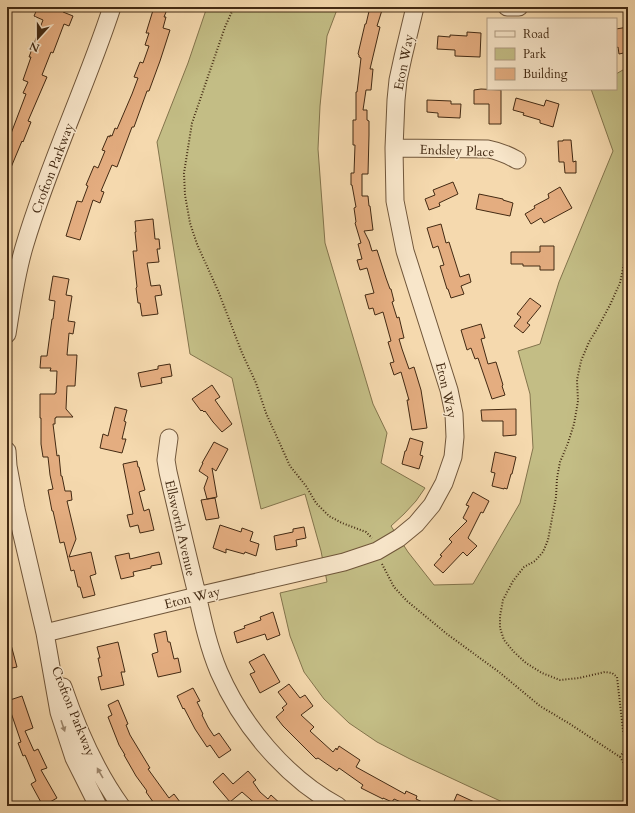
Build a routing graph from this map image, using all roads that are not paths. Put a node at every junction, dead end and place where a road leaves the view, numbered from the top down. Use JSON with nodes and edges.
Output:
{"nodes":[{"id":1,"x":112,"y":7,"type":"edge"},
{"id":2,"x":415,"y":7,"type":"edge"},
{"id":3,"x":507,"y":7,"type":"edge"},
{"id":4,"x":519,"y":7,"type":"edge"},
{"id":5,"x":394,"y":148,"type":"junction"},
{"id":6,"x":517,"y":160,"type":"dead end"},
{"id":7,"x":7,"y":334,"type":"edge"},
{"id":8,"x":169,"y":438,"type":"dead end"},
{"id":9,"x":7,"y":451,"type":"edge"},
{"id":10,"x":197,"y":596,"type":"junction"},
{"id":11,"x":45,"y":633,"type":"junction"},
{"id":12,"x":98,"y":806,"type":"edge"},
{"id":13,"x":120,"y":806,"type":"edge"},
{"id":14,"x":338,"y":806,"type":"edge"}],
"edges":[{"from":1,"to":7,"type":"street","name":"Crofton Parkway"},
{"from":2,"to":5,"type":"street","name":"Eton Way"},
{"from":3,"to":4,"type":"street"},
{"from":5,"to":6,"type":"street","name":"Endsley Place"},
{"from":5,"to":10,"type":"street","name":"Eton Way"},
{"from":8,"to":10,"type":"street","name":"Ellsworth Avenue"},
{"from":9,"to":11,"type":"street","name":"Crofton Parkway"},
{"from":10,"to":11,"type":"street","name":"Eton Way"},
{"from":10,"to":14,"type":"street","name":"Ellsworth Avenue"},
{"from":11,"to":12,"type":"street","name":"Crofton Parkway","one_way":true},
{"from":13,"to":11,"type":"street","name":"Crofton Parkway","one_way":true}]}
